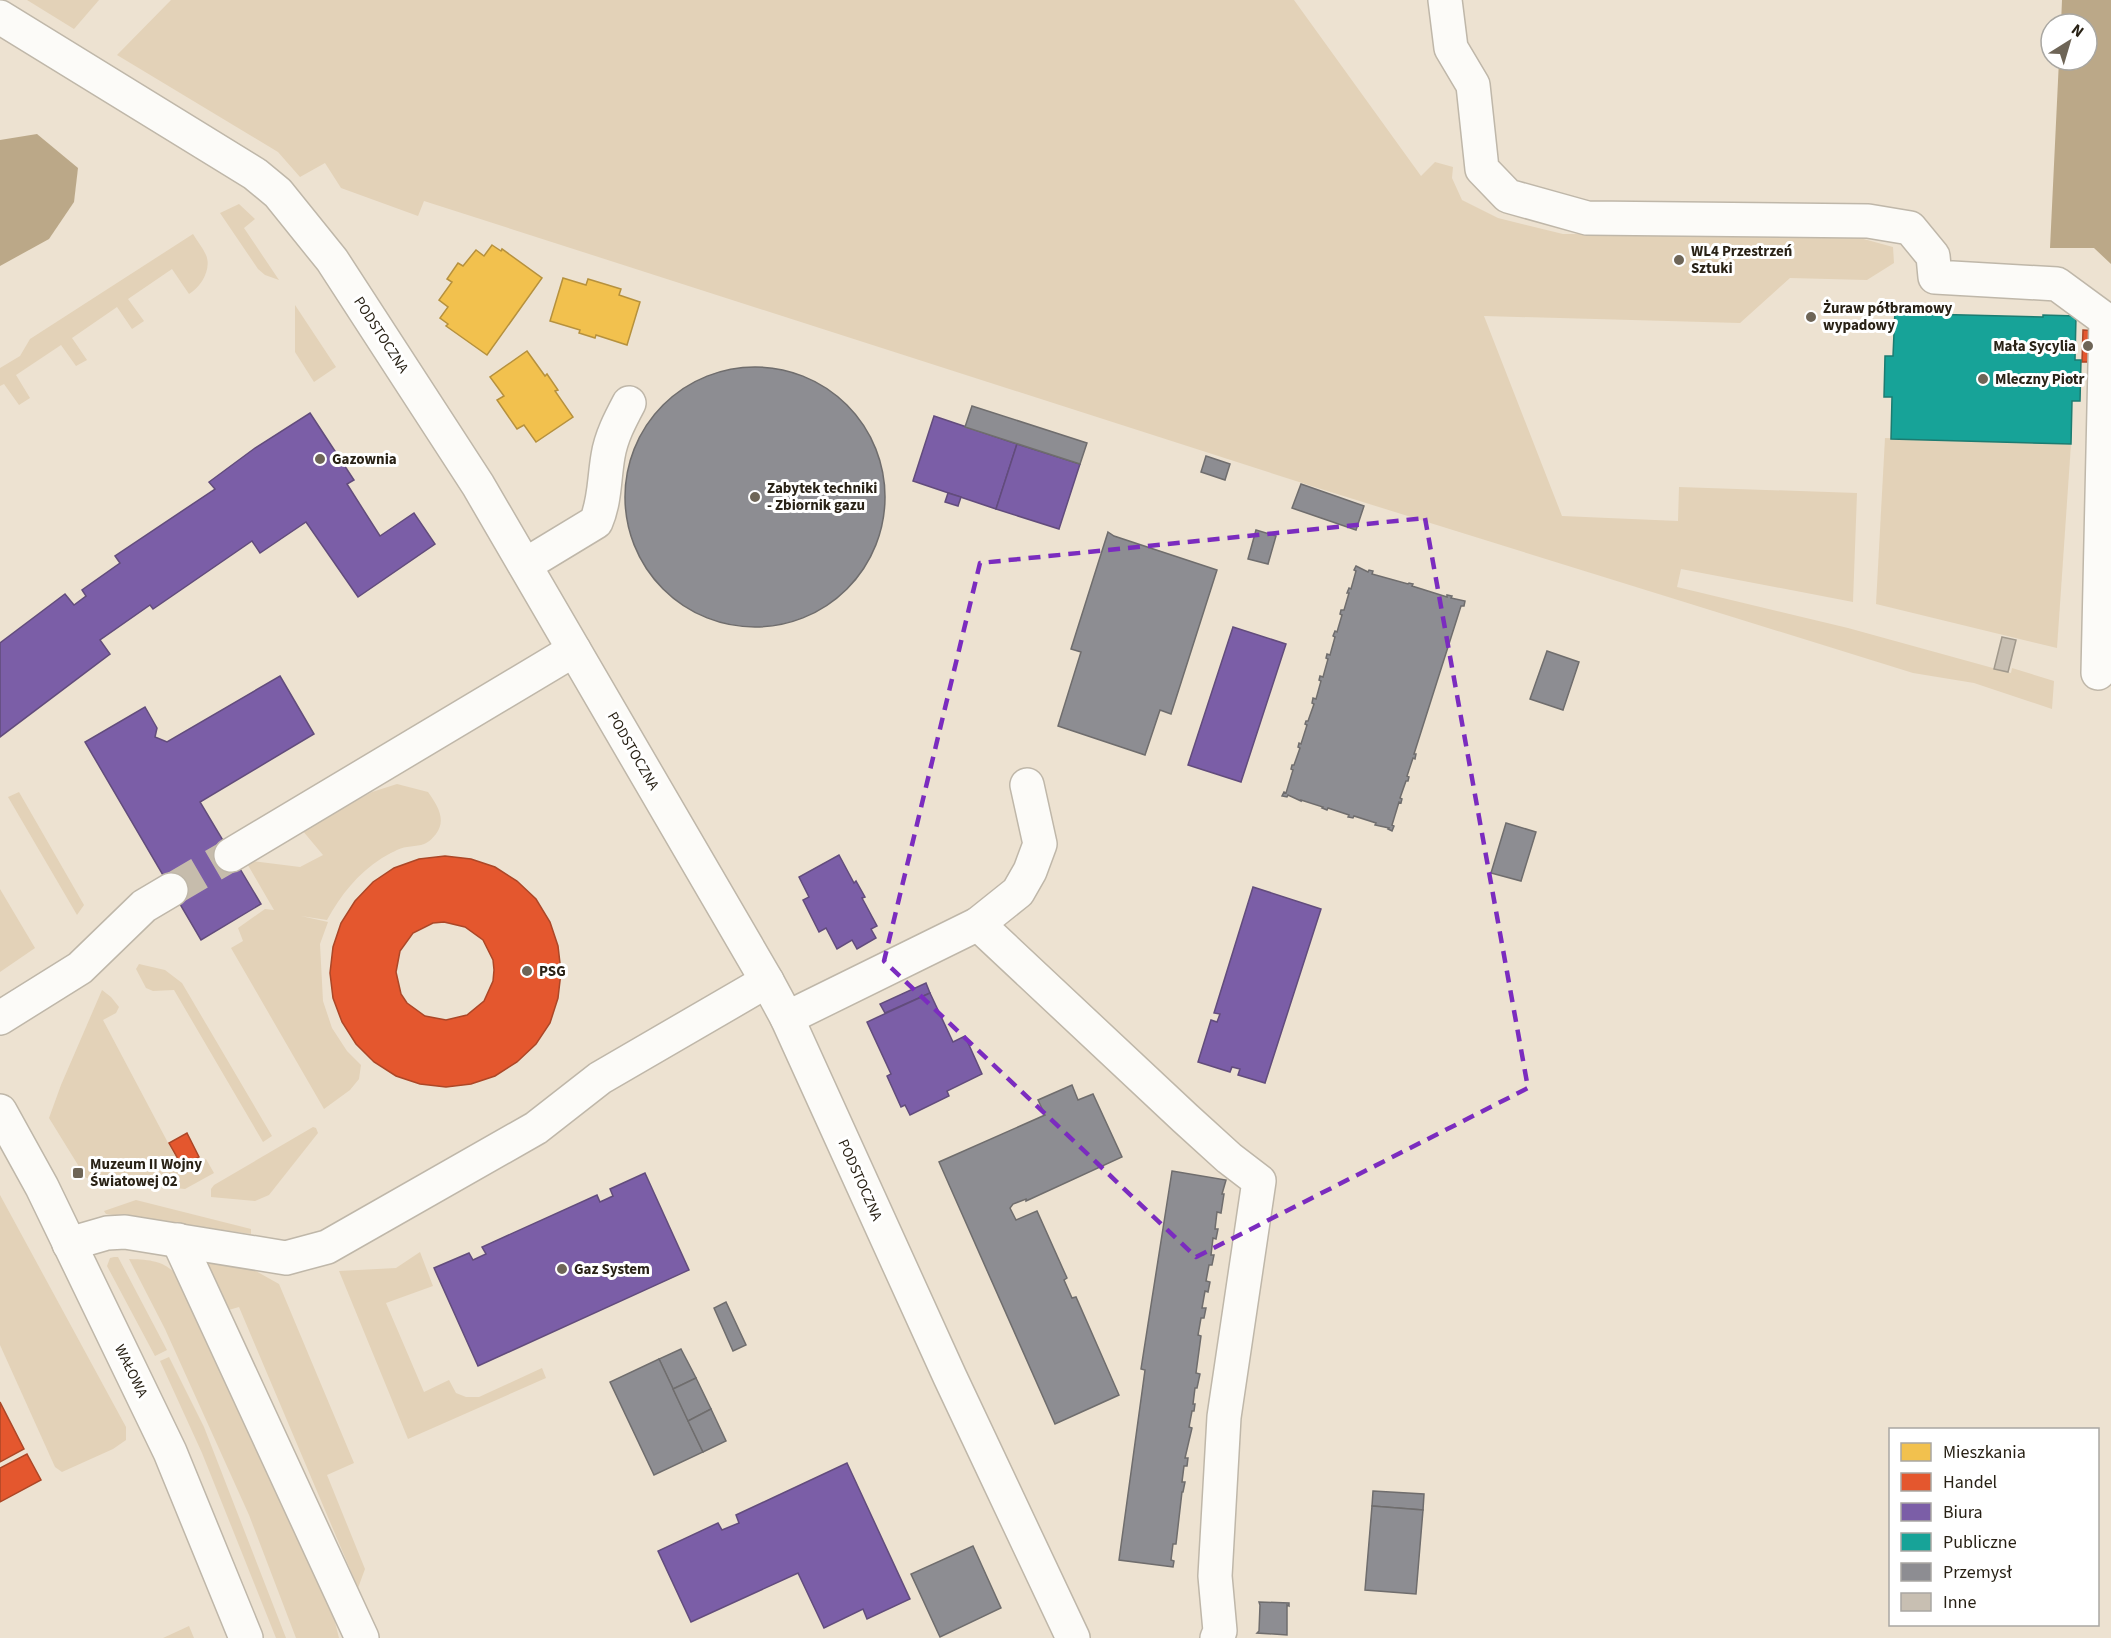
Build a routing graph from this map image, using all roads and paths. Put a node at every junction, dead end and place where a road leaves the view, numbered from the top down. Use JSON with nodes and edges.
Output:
{"nodes":[{"id":1,"x":1445,"y":0,"type":"edge"},
{"id":2,"x":0,"y":17,"type":"edge"},
{"id":3,"x":629,"y":403,"type":"dead end"},
{"id":4,"x":525,"y":566,"type":"junction"},
{"id":5,"x":574,"y":650,"type":"junction"},
{"id":6,"x":2098,"y":673,"type":"dead end"},
{"id":7,"x":1027,"y":785,"type":"dead end"},
{"id":8,"x":231,"y":855,"type":"tunnel mouth"},
{"id":9,"x":171,"y":890,"type":"tunnel mouth"},
{"id":10,"x":978,"y":924,"type":"junction"},
{"id":11,"x":767,"y":981,"type":"junction"},
{"id":12,"x":0,"y":1018,"type":"edge"},
{"id":13,"x":787,"y":1018,"type":"junction"},
{"id":14,"x":0,"y":1111,"type":"edge"},
{"id":15,"x":178,"y":1240,"type":"junction"},
{"id":16,"x":69,"y":1244,"type":"junction"},
{"id":17,"x":246,"y":1638,"type":"edge"},
{"id":18,"x":362,"y":1638,"type":"edge"},
{"id":19,"x":1073,"y":1638,"type":"edge"},
{"id":20,"x":1218,"y":1638,"type":"edge"}],
"edges":[{"from":1,"to":6,"type":"street"},
{"from":2,"to":4,"type":"street","name":"PODSTOCZNA"},
{"from":3,"to":4,"type":"street"},
{"from":4,"to":5,"type":"street","name":"PODSTOCZNA"},
{"from":5,"to":8,"type":"street"},
{"from":5,"to":11,"type":"street","name":"PODSTOCZNA"},
{"from":7,"to":10,"type":"street"},
{"from":9,"to":12,"type":"street"},
{"from":10,"to":13,"type":"street"},
{"from":10,"to":20,"type":"street"},
{"from":11,"to":13,"type":"street","name":"PODSTOCZNA"},
{"from":11,"to":15,"type":"street"},
{"from":13,"to":19,"type":"street","name":"PODSTOCZNA"},
{"from":14,"to":16,"type":"street","name":"WAŁOWA"},
{"from":15,"to":16,"type":"street"},
{"from":15,"to":18,"type":"street"},
{"from":16,"to":17,"type":"street","name":"WAŁOWA"}]}
